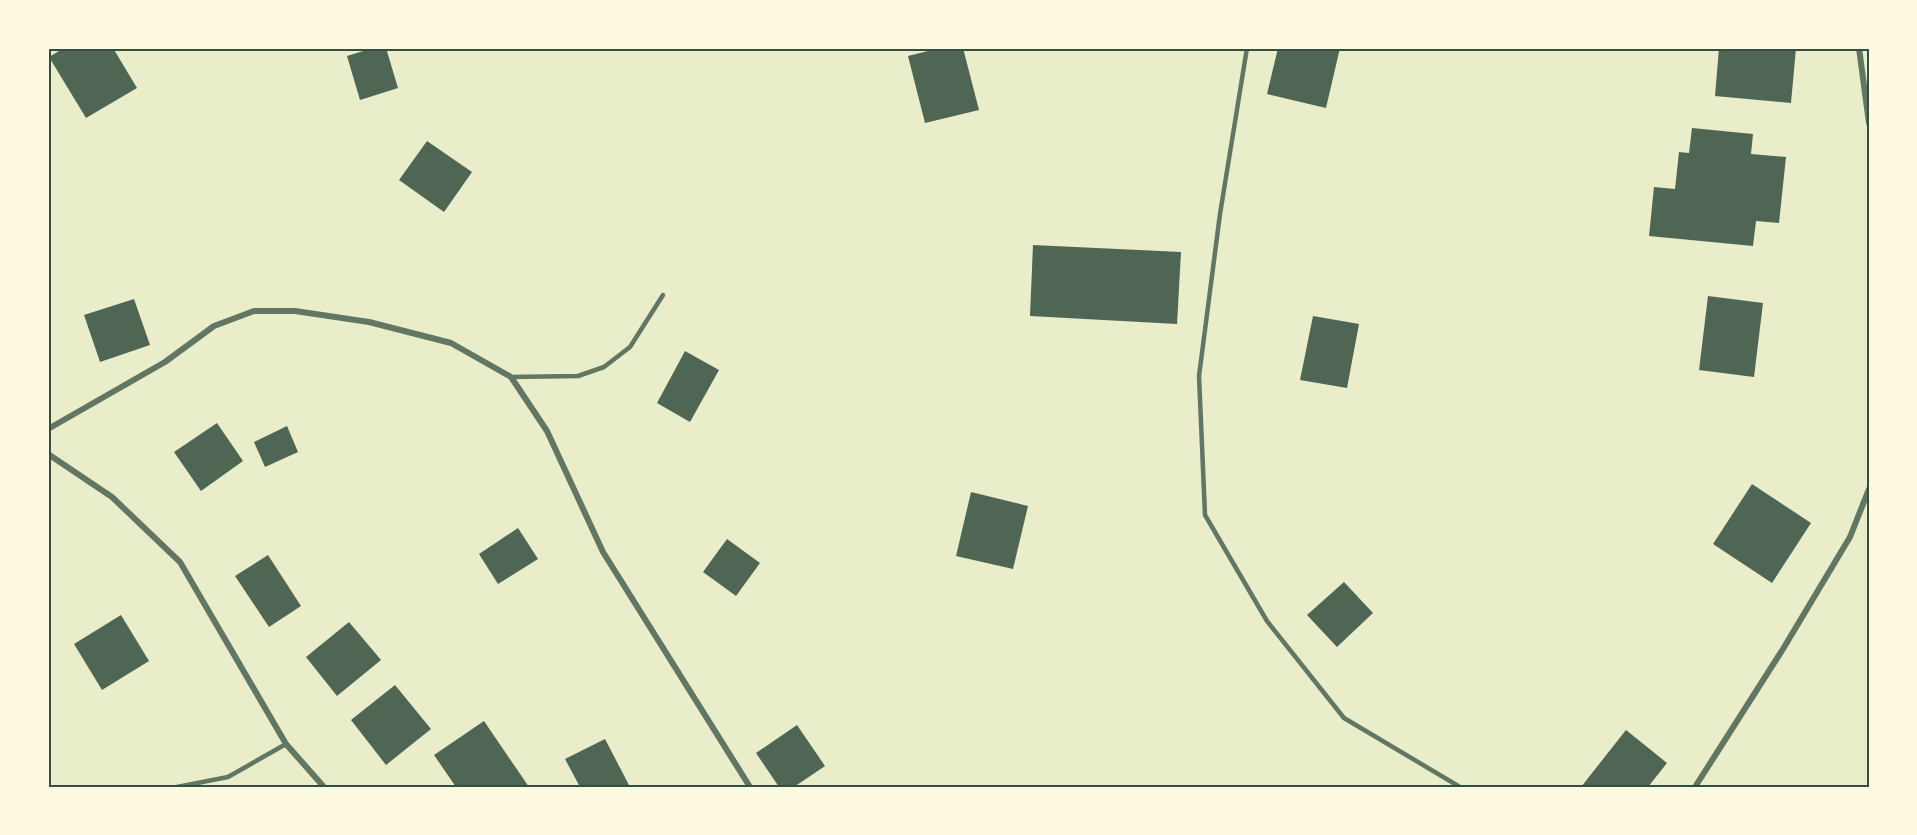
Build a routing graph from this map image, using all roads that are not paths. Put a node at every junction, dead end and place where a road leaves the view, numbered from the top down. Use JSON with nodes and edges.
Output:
{"nodes":[{"id":1,"x":1247,"y":48,"type":"edge"},
{"id":2,"x":1859,"y":48,"type":"edge"},
{"id":3,"x":1869,"y":123,"type":"edge"},
{"id":4,"x":663,"y":295,"type":"dead end"},
{"id":5,"x":511,"y":377,"type":"junction"},
{"id":6,"x":48,"y":429,"type":"edge"},
{"id":7,"x":48,"y":454,"type":"edge"},
{"id":8,"x":1869,"y":489,"type":"edge"},
{"id":9,"x":286,"y":744,"type":"junction"},
{"id":10,"x":177,"y":787,"type":"edge"},
{"id":11,"x":324,"y":787,"type":"edge"},
{"id":12,"x":750,"y":787,"type":"edge"},
{"id":13,"x":1460,"y":787,"type":"edge"},
{"id":14,"x":1695,"y":787,"type":"edge"}],
"edges":[{"from":1,"to":13,"type":"lane"},
{"from":2,"to":3,"type":"street"},
{"from":4,"to":5,"type":"lane"},
{"from":5,"to":6,"type":"street"},
{"from":5,"to":12,"type":"street"},
{"from":7,"to":9,"type":"street"},
{"from":8,"to":14,"type":"street"},
{"from":9,"to":10,"type":"lane"},
{"from":9,"to":11,"type":"street"}]}
